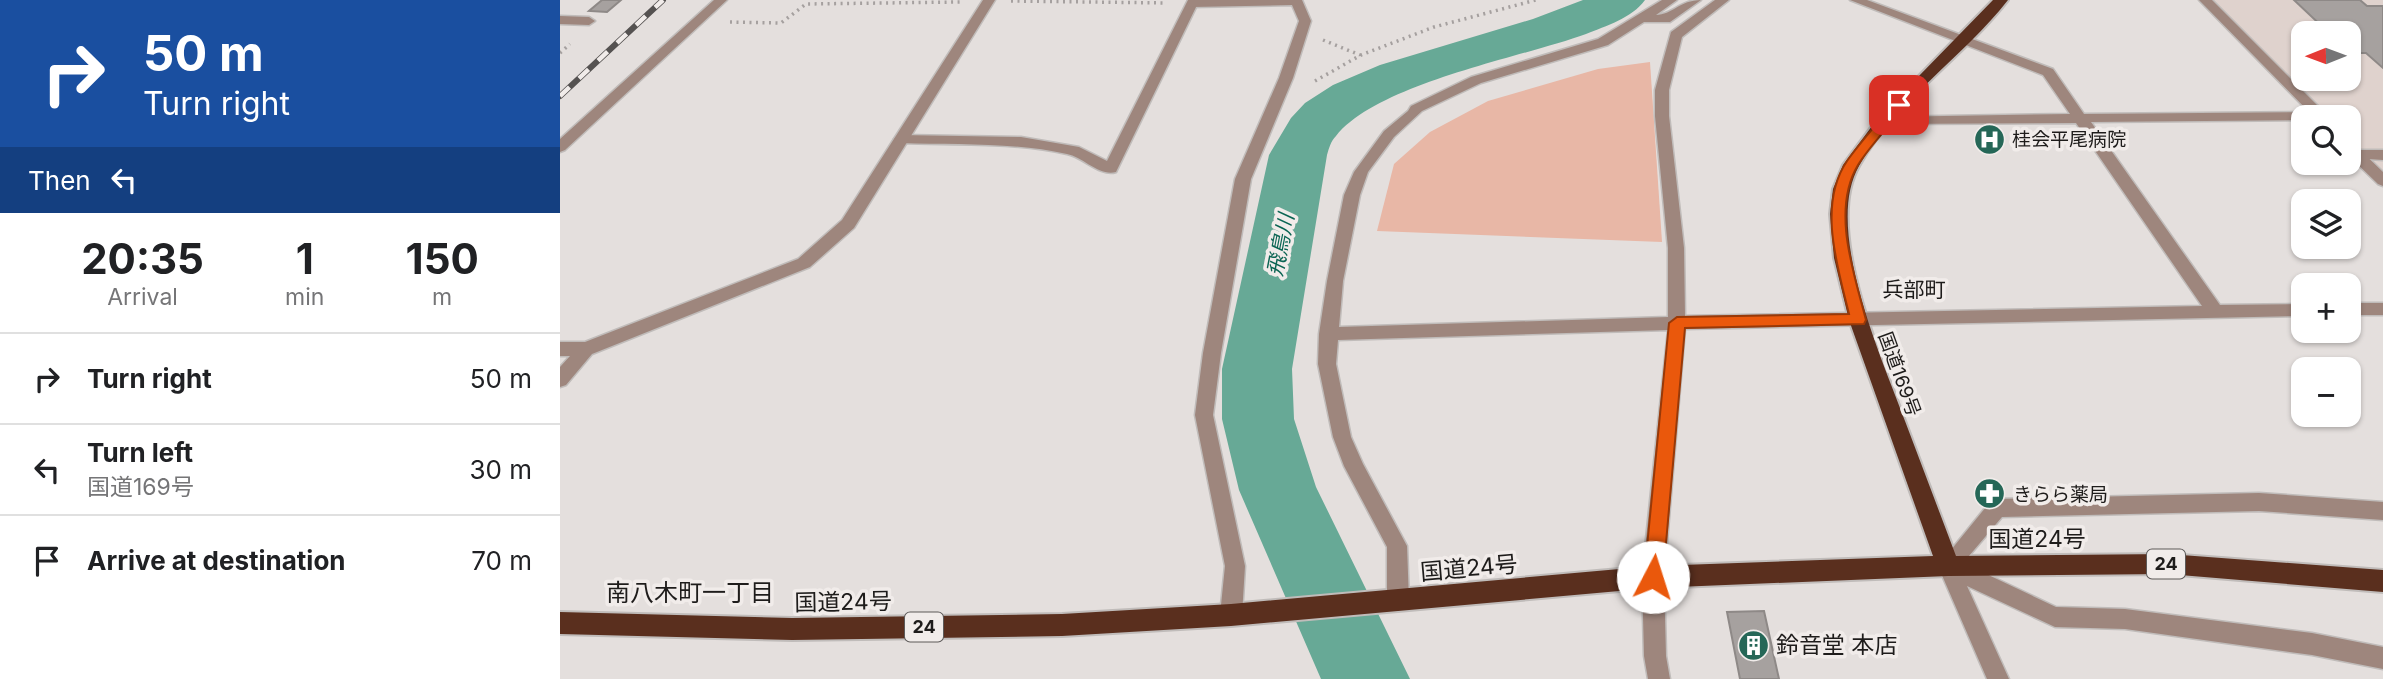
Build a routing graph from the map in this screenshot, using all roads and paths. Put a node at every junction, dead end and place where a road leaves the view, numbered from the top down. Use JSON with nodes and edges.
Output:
{"nodes":[{"id":1,"x":721,"y":0,"type":"edge"},
{"id":2,"x":1297,"y":0,"type":"edge"},
{"id":3,"x":1536,"y":0,"type":"edge"},
{"id":4,"x":1671,"y":0,"type":"edge"},
{"id":5,"x":1695,"y":0,"type":"edge"},
{"id":6,"x":1723,"y":0,"type":"edge"},
{"id":7,"x":1856,"y":0,"type":"edge"},
{"id":8,"x":2001,"y":0,"type":"edge"},
{"id":9,"x":2206,"y":0,"type":"edge"},
{"id":10,"x":989,"y":1,"type":"edge"},
{"id":11,"x":1192,"y":3,"type":"junction"},
{"id":12,"x":1643,"y":18,"type":"junction"},
{"id":13,"x":560,"y":20,"type":"edge"},
{"id":14,"x":589,"y":21,"type":"dead end"},
{"id":15,"x":697,"y":22,"type":"junction"},
{"id":16,"x":1301,"y":32,"type":"junction"},
{"id":17,"x":1961,"y":40,"type":"junction"},
{"id":18,"x":1361,"y":55,"type":"junction"},
{"id":19,"x":1311,"y":86,"type":"dead end"},
{"id":20,"x":2310,"y":105,"type":"edge"},
{"id":21,"x":2291,"y":116,"type":"edge"},
{"id":22,"x":2080,"y":119,"type":"junction"},
{"id":23,"x":1884,"y":121,"type":"junction"},
{"id":24,"x":901,"y":139,"type":"junction"},
{"id":25,"x":560,"y":147,"type":"edge"},
{"id":26,"x":2361,"y":152,"type":"edge"},
{"id":27,"x":2383,"y":156,"type":"edge"},
{"id":28,"x":2361,"y":159,"type":"edge"},
{"id":29,"x":2383,"y":181,"type":"edge"},
{"id":30,"x":2361,"y":309,"type":"edge"},
{"id":31,"x":2383,"y":309,"type":"edge"},
{"id":32,"x":2291,"y":310,"type":"edge"},
{"id":33,"x":2215,"y":311,"type":"junction"},
{"id":34,"x":1858,"y":320,"type":"junction"},
{"id":35,"x":1677,"y":323,"type":"junction"},
{"id":36,"x":1328,"y":334,"type":"junction"},
{"id":37,"x":560,"y":349,"type":"edge"},
{"id":38,"x":586,"y":349,"type":"junction"},
{"id":39,"x":560,"y":380,"type":"edge"},
{"id":40,"x":2383,"y":511,"type":"edge"},
{"id":41,"x":1948,"y":566,"type":"junction"},
{"id":42,"x":1653,"y":577,"type":"junction"},
{"id":43,"x":2383,"y":581,"type":"edge"},
{"id":44,"x":1389,"y":601,"type":"junction"},
{"id":45,"x":1231,"y":615,"type":"junction"},
{"id":46,"x":560,"y":623,"type":"edge"},
{"id":47,"x":2383,"y":658,"type":"edge"},
{"id":48,"x":1659,"y":679,"type":"edge"},
{"id":49,"x":1998,"y":679,"type":"edge"}],
"edges":[{"from":1,"to":15,"type":"street"},
{"from":2,"to":11,"type":"street"},
{"from":2,"to":16,"type":"street"},
{"from":3,"to":18,"type":"path"},
{"from":4,"to":12,"type":"street"},
{"from":5,"to":12,"type":"street"},
{"from":6,"to":35,"type":"street"},
{"from":7,"to":17,"type":"street"},
{"from":8,"to":17,"type":"highway","name":"国道169号"},
{"from":9,"to":20,"type":"street"},
{"from":10,"to":11,"type":"path"},
{"from":10,"to":15,"type":"path"},
{"from":10,"to":24,"type":"street"},
{"from":11,"to":24,"type":"street"},
{"from":12,"to":36,"type":"street"},
{"from":13,"to":14,"type":"street"},
{"from":15,"to":25,"type":"street"},
{"from":16,"to":18,"type":"path"},
{"from":16,"to":45,"type":"street"},
{"from":17,"to":22,"type":"street"},
{"from":17,"to":23,"type":"highway","name":"国道169号"},
{"from":18,"to":19,"type":"path"},
{"from":21,"to":22,"type":"street"},
{"from":22,"to":23,"type":"street"},
{"from":22,"to":33,"type":"street"},
{"from":23,"to":34,"type":"highway","name":"国道169号"},
{"from":24,"to":38,"type":"street"},
{"from":26,"to":27,"type":"street"},
{"from":28,"to":29,"type":"street"},
{"from":30,"to":31,"type":"street"},
{"from":32,"to":33,"type":"street"},
{"from":33,"to":34,"type":"street"},
{"from":34,"to":35,"type":"street"},
{"from":34,"to":41,"type":"highway","name":"国道169号"},
{"from":35,"to":36,"type":"street"},
{"from":35,"to":42,"type":"street"},
{"from":36,"to":44,"type":"street"},
{"from":37,"to":38,"type":"street"},
{"from":38,"to":39,"type":"street"},
{"from":40,"to":41,"type":"street"},
{"from":41,"to":42,"type":"highway","name":"国道24号","number":"24"},
{"from":41,"to":43,"type":"highway","name":"国道24号","number":"24"},
{"from":41,"to":47,"type":"street"},
{"from":41,"to":49,"type":"street"},
{"from":42,"to":44,"type":"highway","name":"国道24号","number":"24"},
{"from":42,"to":48,"type":"street"},
{"from":44,"to":45,"type":"highway","name":"国道24号","number":"24"},
{"from":45,"to":46,"type":"highway","name":"国道24号","number":"24"}]}
